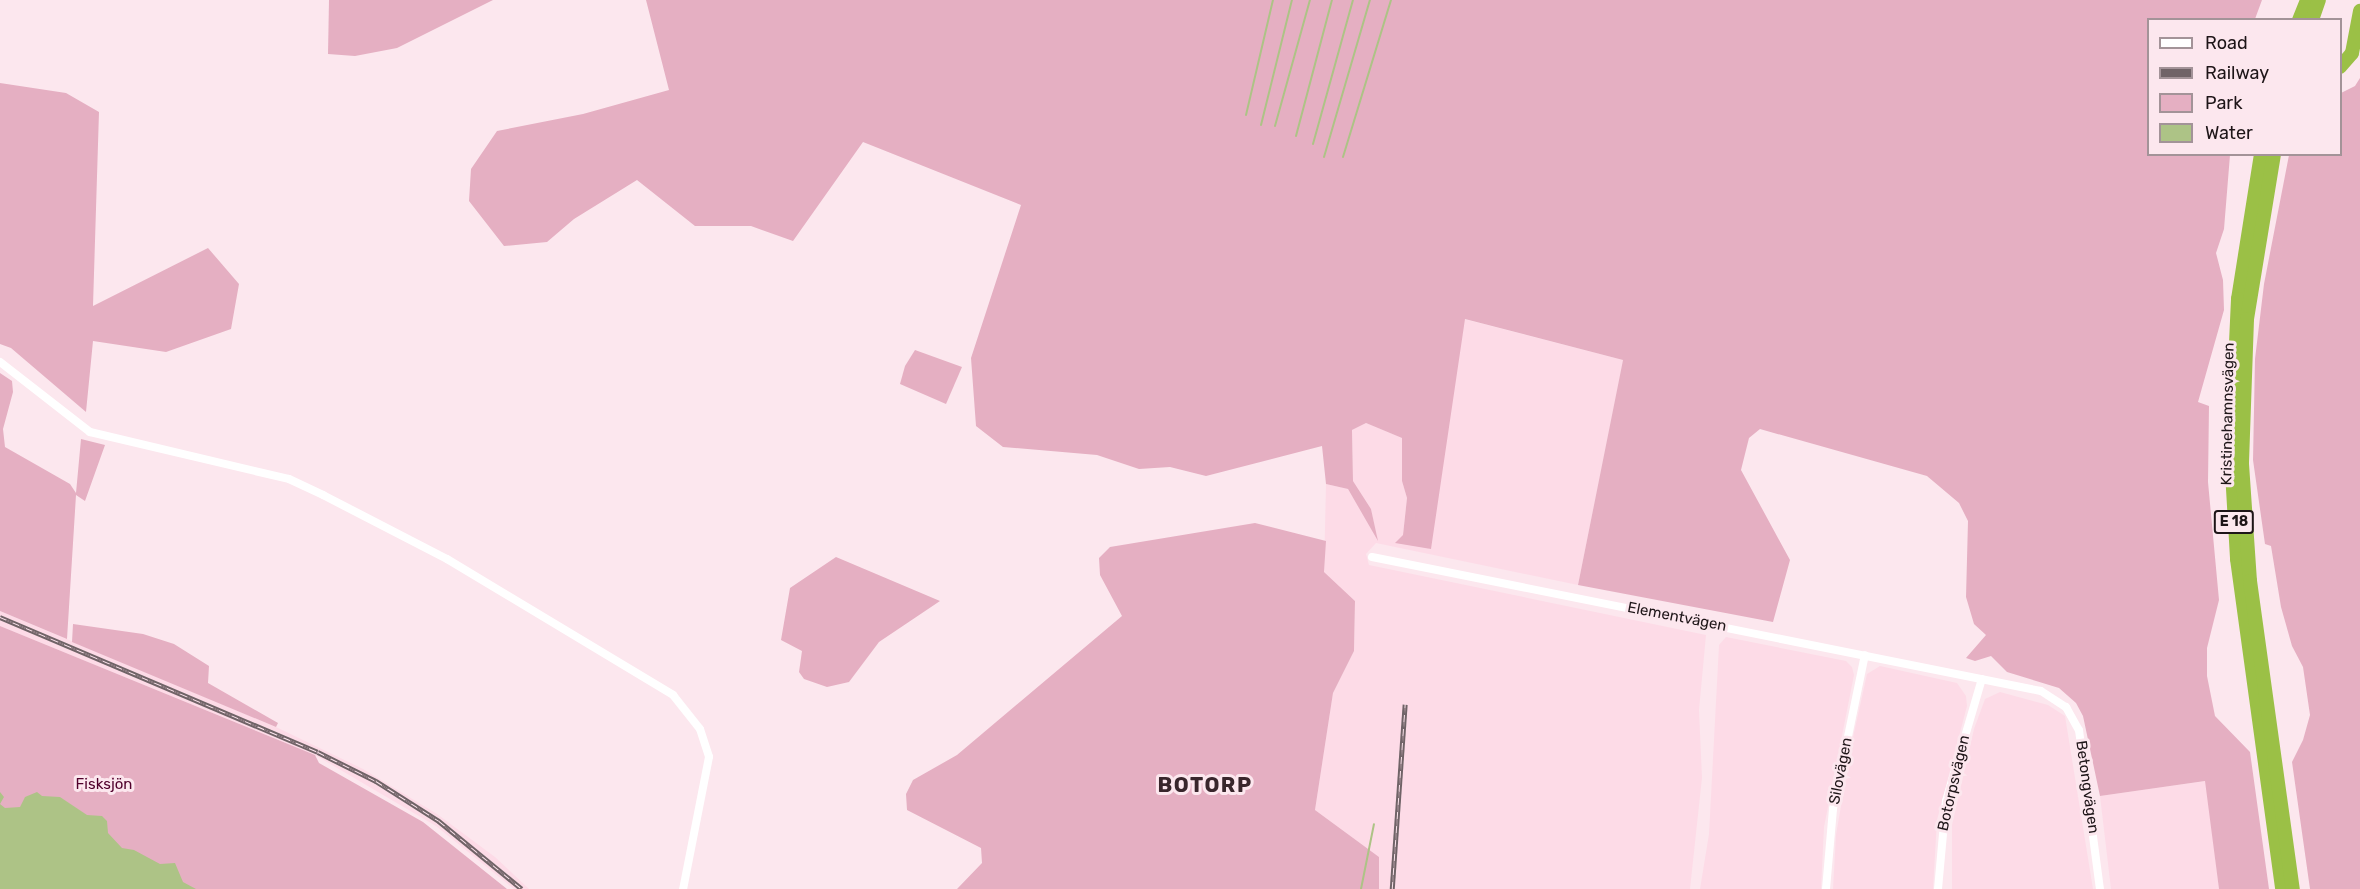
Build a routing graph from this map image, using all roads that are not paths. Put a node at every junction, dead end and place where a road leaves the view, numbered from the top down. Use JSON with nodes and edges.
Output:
{"nodes":[{"id":1,"x":2307,"y":0,"type":"edge"},
{"id":2,"x":2319,"y":0,"type":"edge"},
{"id":3,"x":2360,"y":11,"type":"edge"},
{"id":4,"x":2301,"y":18,"type":"edge"},
{"id":5,"x":2313,"y":18,"type":"edge"},
{"id":6,"x":2342,"y":65,"type":"edge"},
{"id":7,"x":2261,"y":156,"type":"edge"},
{"id":8,"x":2274,"y":156,"type":"edge"},
{"id":9,"x":0,"y":362,"type":"edge"},
{"id":10,"x":1372,"y":557,"type":"dead end"},
{"id":11,"x":1865,"y":655,"type":"junction"},
{"id":12,"x":1982,"y":679,"type":"junction"},
{"id":13,"x":683,"y":889,"type":"edge"},
{"id":14,"x":1826,"y":889,"type":"edge"},
{"id":15,"x":1938,"y":889,"type":"edge"},
{"id":16,"x":2100,"y":889,"type":"edge"},
{"id":17,"x":2282,"y":889,"type":"edge"},
{"id":18,"x":2293,"y":889,"type":"edge"}],
"edges":[{"from":1,"to":4,"type":"highway"},
{"from":2,"to":5,"type":"highway"},
{"from":3,"to":6,"type":"highway"},
{"from":7,"to":17,"type":"highway","name":"Kristinehamnsvägen","number":"E 18"},
{"from":8,"to":18,"type":"highway","name":"Kristinehamnsvägen","number":"E 18"},
{"from":9,"to":13,"type":"street"},
{"from":10,"to":11,"type":"street","name":"Elementvägen"},
{"from":11,"to":12,"type":"street","name":"Elementvägen"},
{"from":11,"to":14,"type":"street","name":"Silovägen"},
{"from":12,"to":15,"type":"street","name":"Botorpsvägen"},
{"from":12,"to":16,"type":"street","name":"Betongvägen"}]}
